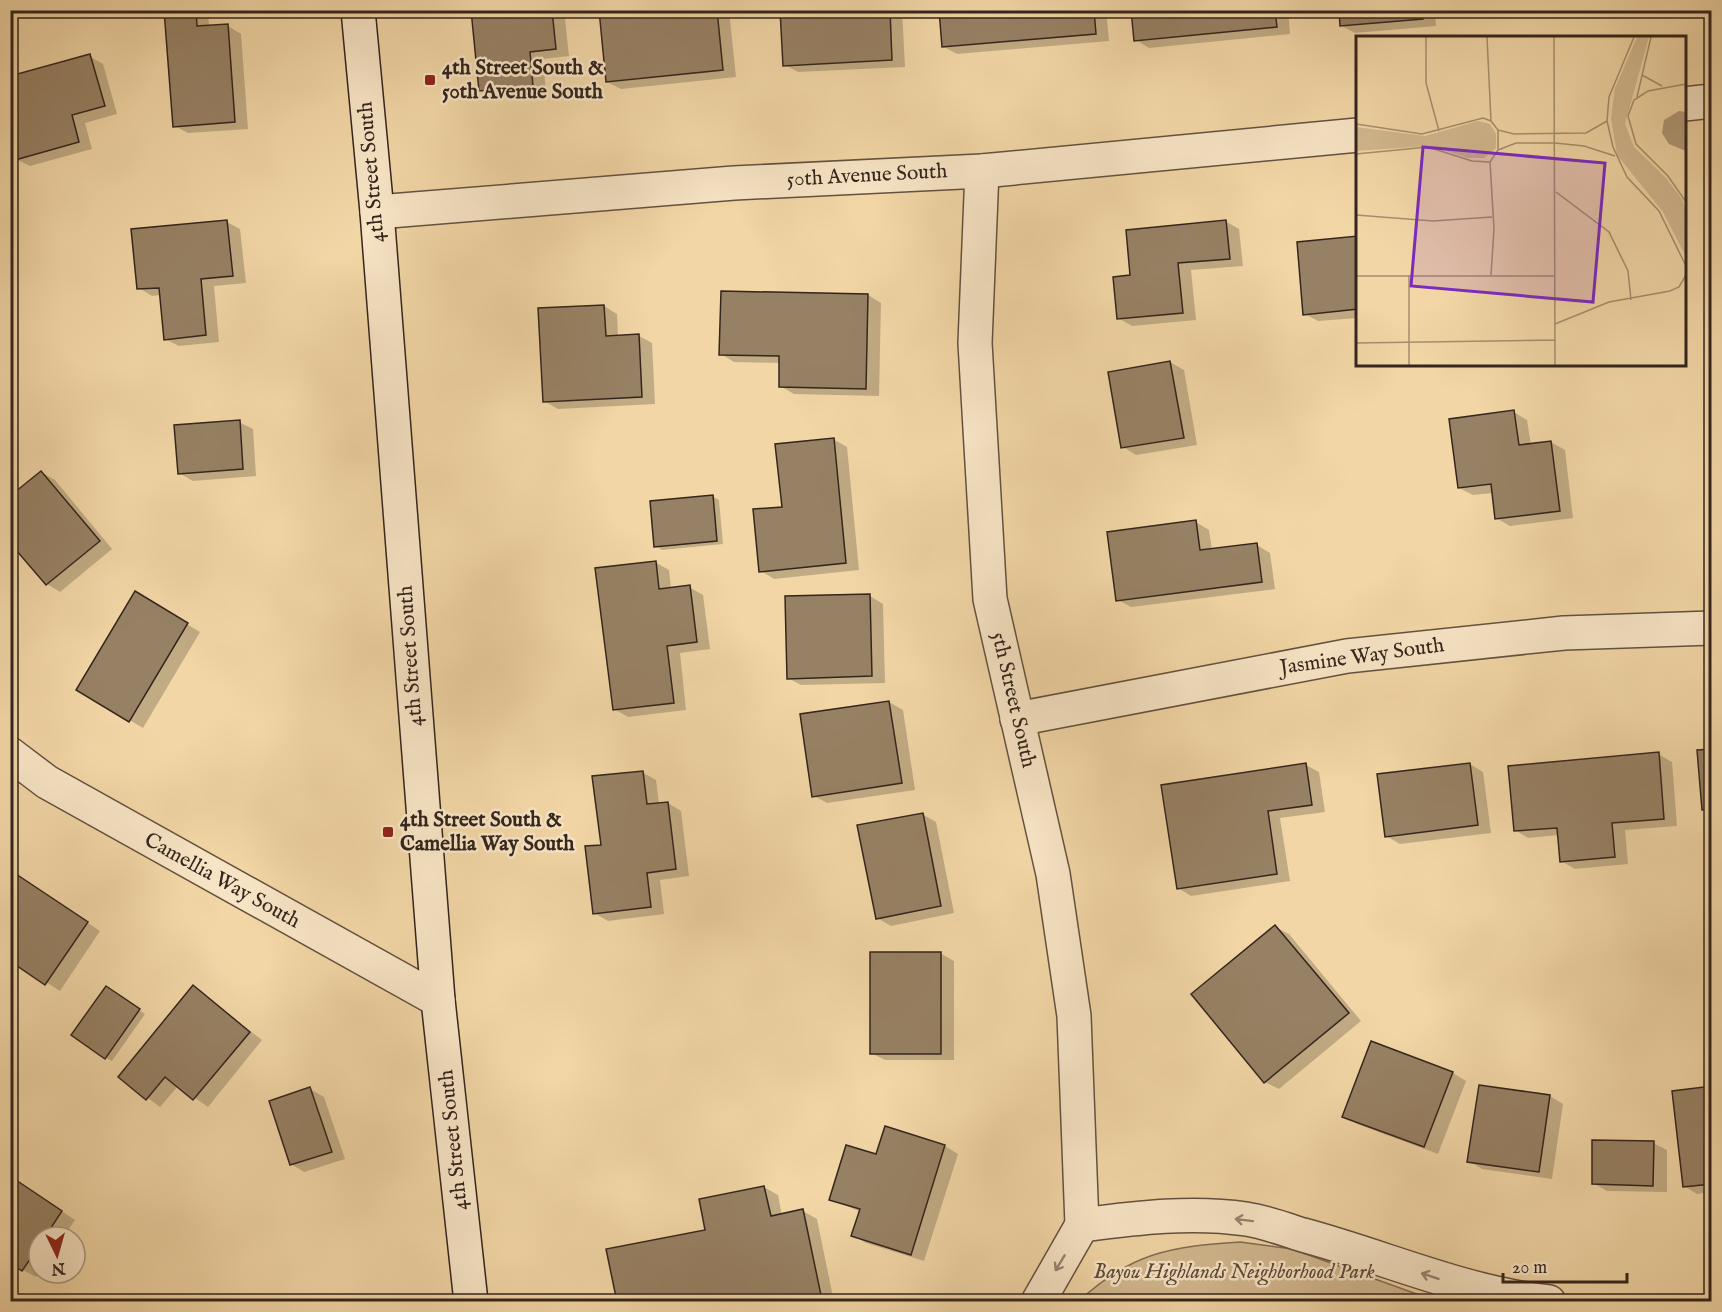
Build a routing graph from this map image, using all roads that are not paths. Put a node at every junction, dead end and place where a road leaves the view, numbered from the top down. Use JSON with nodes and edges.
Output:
{"nodes":[{"id":1,"x":358,"y":10,"type":"edge"},
{"id":2,"x":1712,"y":102,"type":"edge"},
{"id":3,"x":1686,"y":104,"type":"edge"},
{"id":4,"x":1356,"y":135,"type":"edge"},
{"id":5,"x":982,"y":171,"type":"junction"},
{"id":6,"x":377,"y":212,"type":"junction"},
{"id":7,"x":1712,"y":628,"type":"edge"},
{"id":8,"x":1017,"y":718,"type":"junction"},
{"id":9,"x":10,"y":754,"type":"edge"},
{"id":10,"x":438,"y":1000,"type":"junction"},
{"id":11,"x":1082,"y":1225,"type":"junction"},
{"id":12,"x":471,"y":1302,"type":"edge"},
{"id":13,"x":1038,"y":1302,"type":"edge"},
{"id":14,"x":1549,"y":1302,"type":"edge"}],
"edges":[{"from":1,"to":6,"type":"street","name":"4th Street South"},
{"from":2,"to":3,"type":"street"},
{"from":4,"to":5,"type":"street","name":"50th Avenue South"},
{"from":5,"to":6,"type":"street","name":"50th Avenue South"},
{"from":5,"to":8,"type":"street","name":"5th Street South"},
{"from":6,"to":10,"type":"street","name":"4th Street South"},
{"from":7,"to":8,"type":"street","name":"Jasmine Way South"},
{"from":8,"to":11,"type":"street","name":"5th Street South"},
{"from":9,"to":10,"type":"street","name":"Camellia Way South"},
{"from":10,"to":12,"type":"street","name":"4th Street South"},
{"from":11,"to":13,"type":"street","one_way":true},
{"from":14,"to":11,"type":"street","one_way":true}]}
